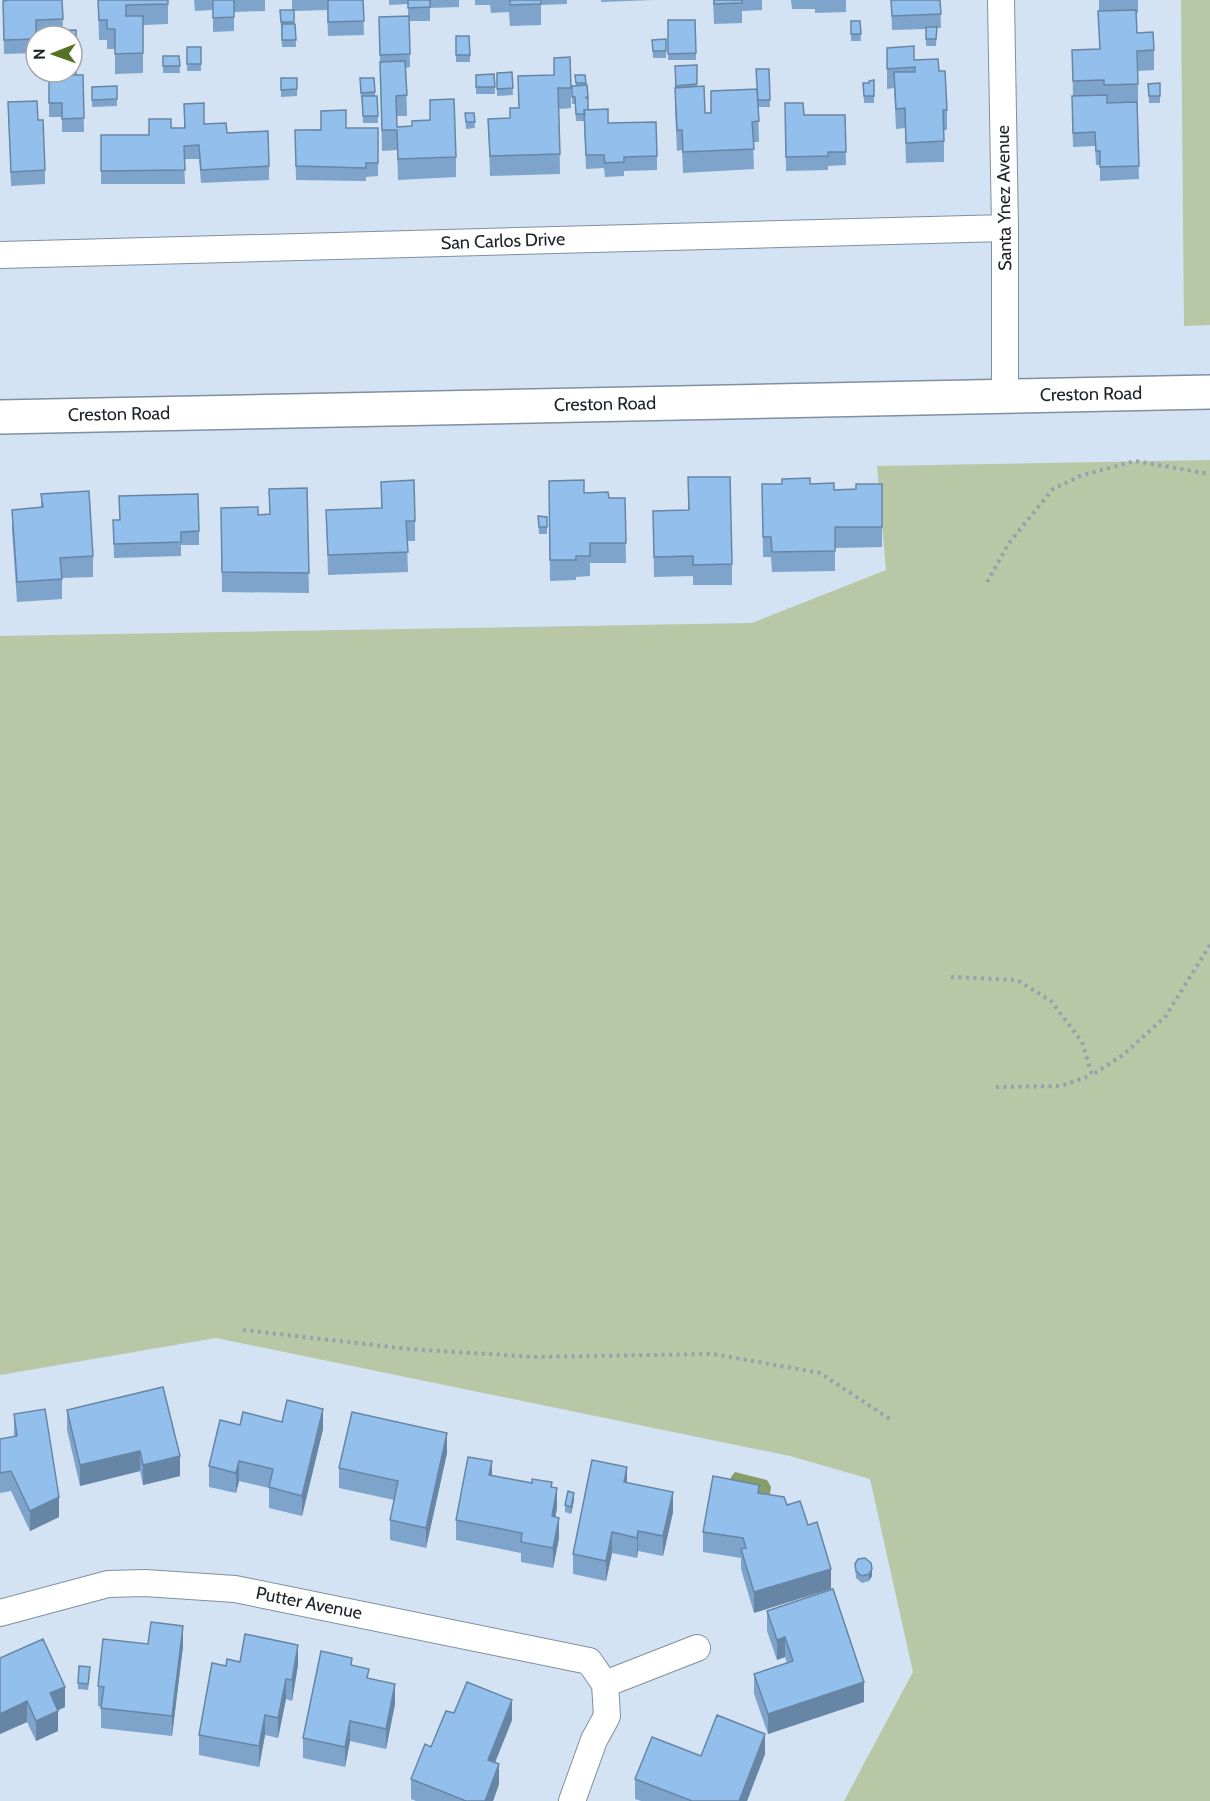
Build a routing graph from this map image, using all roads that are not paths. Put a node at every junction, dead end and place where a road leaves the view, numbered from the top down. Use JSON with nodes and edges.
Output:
{"nodes":[{"id":1,"x":1001,"y":0,"type":"edge"},
{"id":2,"x":1005,"y":228,"type":"junction"},
{"id":3,"x":0,"y":255,"type":"edge"},
{"id":4,"x":1210,"y":392,"type":"edge"},
{"id":5,"x":1005,"y":395,"type":"junction"},
{"id":6,"x":0,"y":417,"type":"edge"},
{"id":7,"x":0,"y":1613,"type":"edge"},
{"id":8,"x":697,"y":1648,"type":"dead end"},
{"id":9,"x":605,"y":1684,"type":"junction"},
{"id":10,"x":572,"y":1801,"type":"edge"}],
"edges":[{"from":1,"to":2,"type":"street","name":"Santa Ynez Avenue"},
{"from":2,"to":3,"type":"street","name":"San Carlos Drive"},
{"from":2,"to":5,"type":"street","name":"Santa Ynez Avenue"},
{"from":4,"to":5,"type":"main road","name":"Creston Road"},
{"from":5,"to":6,"type":"main road","name":"Creston Road"},
{"from":7,"to":9,"type":"street","name":"Putter Avenue"},
{"from":8,"to":9,"type":"street"},
{"from":9,"to":10,"type":"street"}]}
